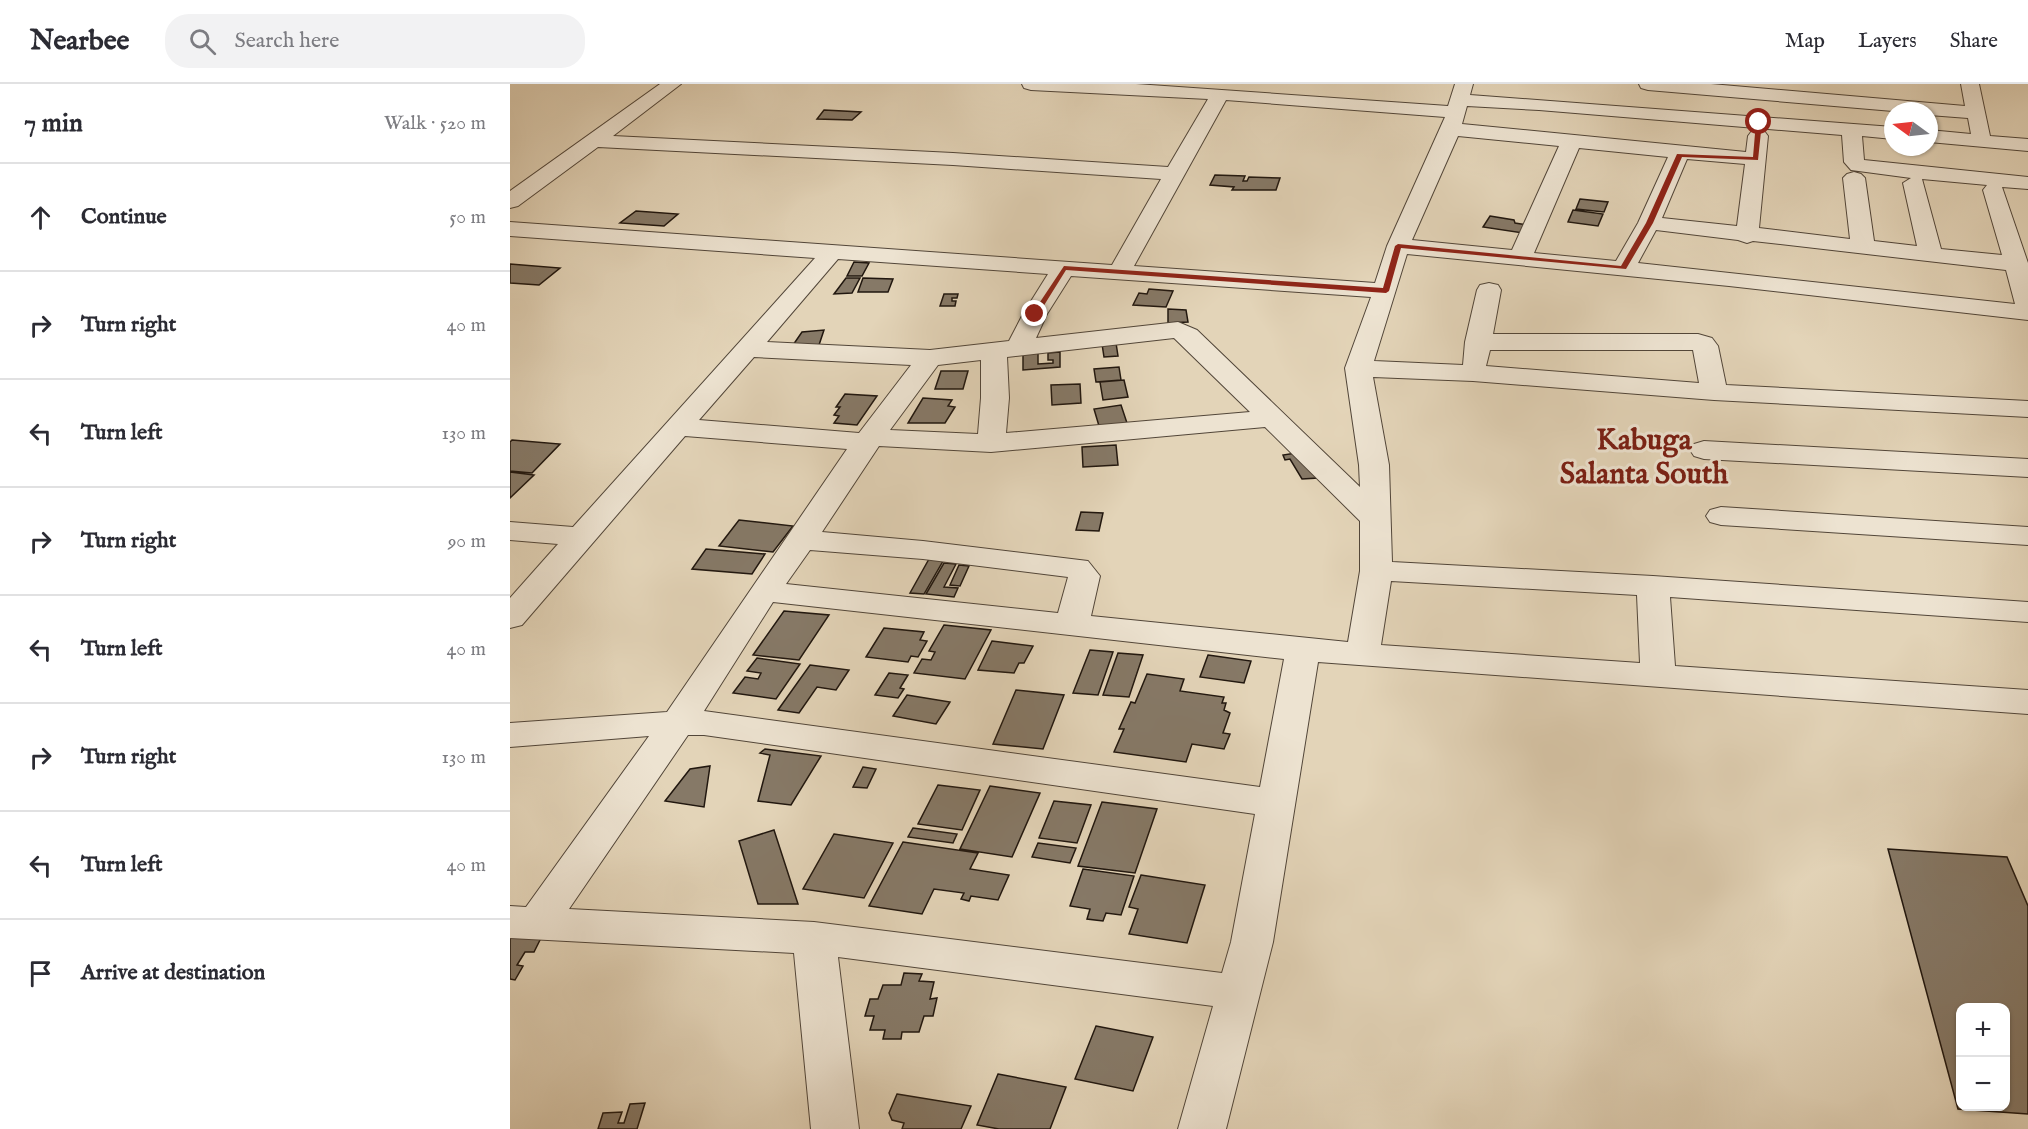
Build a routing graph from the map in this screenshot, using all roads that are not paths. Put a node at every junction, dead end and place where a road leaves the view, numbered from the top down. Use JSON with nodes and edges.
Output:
{"nodes":[{"id":1,"x":672,"y":84,"type":"edge"},
{"id":2,"x":1031,"y":84,"type":"edge"},
{"id":3,"x":1545,"y":84,"type":"edge"},
{"id":4,"x":1632,"y":84,"type":"edge"},
{"id":5,"x":1648,"y":84,"type":"edge"},
{"id":6,"x":1970,"y":84,"type":"edge"},
{"id":7,"x":1084,"y":85,"type":"edge"},
{"id":8,"x":1731,"y":87,"type":"edge"},
{"id":9,"x":1812,"y":91,"type":"edge"},
{"id":10,"x":1220,"y":94,"type":"junction"},
{"id":11,"x":1539,"y":104,"type":"junction"},
{"id":12,"x":1458,"y":106,"type":"edge"},
{"id":13,"x":1627,"y":111,"type":"junction"},
{"id":14,"x":1975,"y":113,"type":"junction"},
{"id":15,"x":1759,"y":122,"type":"junction"},
{"id":16,"x":1852,"y":129,"type":"junction"},
{"id":17,"x":1884,"y":132,"type":"edge"},
{"id":18,"x":1938,"y":137,"type":"edge"},
{"id":19,"x":594,"y":141,"type":"junction"},
{"id":20,"x":1983,"y":141,"type":"junction"},
{"id":21,"x":1571,"y":142,"type":"junction"},
{"id":22,"x":2028,"y":146,"type":"edge"},
{"id":23,"x":1683,"y":153,"type":"junction"},
{"id":24,"x":1755,"y":159,"type":"junction"},
{"id":25,"x":1175,"y":174,"type":"junction"},
{"id":26,"x":1854,"y":178,"type":"dead end"},
{"id":27,"x":1914,"y":183,"type":"dead end"},
{"id":28,"x":2028,"y":183,"type":"edge"},
{"id":29,"x":1994,"y":190,"type":"dead end"},
{"id":30,"x":510,"y":201,"type":"edge"},
{"id":31,"x":1649,"y":223,"type":"junction"},
{"id":32,"x":510,"y":229,"type":"edge"},
{"id":33,"x":1748,"y":236,"type":"junction"},
{"id":34,"x":1398,"y":246,"type":"junction"},
{"id":35,"x":1863,"y":248,"type":"junction"},
{"id":36,"x":833,"y":251,"type":"junction"},
{"id":37,"x":1931,"y":255,"type":"junction"},
{"id":38,"x":1520,"y":259,"type":"junction"},
{"id":39,"x":2017,"y":264,"type":"junction"},
{"id":40,"x":1064,"y":268,"type":"junction"},
{"id":41,"x":1623,"y":268,"type":"junction"},
{"id":42,"x":1119,"y":272,"type":"junction"},
{"id":43,"x":1489,"y":290,"type":"dead end"},
{"id":44,"x":1386,"y":291,"type":"junction"},
{"id":45,"x":2028,"y":304,"type":"edge"},
{"id":46,"x":2028,"y":313,"type":"edge"},
{"id":47,"x":1478,"y":342,"type":"junction"},
{"id":48,"x":748,"y":349,"type":"junction"},
{"id":49,"x":1007,"y":350,"type":"junction"},
{"id":50,"x":930,"y":358,"type":"junction"},
{"id":51,"x":1358,"y":368,"type":"junction"},
{"id":52,"x":1473,"y":373,"type":"junction"},
{"id":53,"x":1714,"y":392,"type":"junction"},
{"id":54,"x":2028,"y":409,"type":"edge"},
{"id":55,"x":1271,"y":418,"type":"junction"},
{"id":56,"x":678,"y":427,"type":"junction"},
{"id":57,"x":868,"y":440,"type":"junction"},
{"id":58,"x":991,"y":443,"type":"junction"},
{"id":59,"x":1704,"y":450,"type":"dead end"},
{"id":60,"x":2028,"y":468,"type":"edge"},
{"id":61,"x":1721,"y":516,"type":"dead end"},
{"id":62,"x":1375,"y":519,"type":"junction"},
{"id":63,"x":510,"y":531,"type":"edge"},
{"id":64,"x":2028,"y":536,"type":"edge"},
{"id":65,"x":579,"y":537,"type":"junction"},
{"id":66,"x":802,"y":540,"type":"junction"},
{"id":67,"x":1376,"y":571,"type":"junction"},
{"id":68,"x":1653,"y":586,"type":"junction"},
{"id":69,"x":764,"y":591,"type":"junction"},
{"id":70,"x":2028,"y":612,"type":"edge"},
{"id":71,"x":510,"y":618,"type":"edge"},
{"id":72,"x":1072,"y":624,"type":"junction"},
{"id":73,"x":1303,"y":650,"type":"junction"},
{"id":74,"x":1363,"y":653,"type":"junction"},
{"id":75,"x":1658,"y":674,"type":"junction"},
{"id":76,"x":2028,"y":702,"type":"edge"},
{"id":77,"x":677,"y":724,"type":"junction"},
{"id":78,"x":510,"y":735,"type":"edge"},
{"id":79,"x":1276,"y":803,"type":"junction"},
{"id":80,"x":524,"y":923,"type":"edge"},
{"id":81,"x":814,"y":938,"type":"junction"},
{"id":82,"x":1237,"y":992,"type":"junction"},
{"id":83,"x":835,"y":1129,"type":"edge"},
{"id":84,"x":1202,"y":1129,"type":"edge"}],
"edges":[{"from":1,"to":19,"type":"street"},
{"from":2,"to":7,"type":"street"},
{"from":3,"to":11,"type":"street"},
{"from":4,"to":13,"type":"street"},
{"from":5,"to":8,"type":"street"},
{"from":6,"to":14,"type":"street"},
{"from":7,"to":10,"type":"street"},
{"from":8,"to":9,"type":"street"},
{"from":9,"to":14,"type":"street"},
{"from":10,"to":12,"type":"street"},
{"from":10,"to":25,"type":"street"},
{"from":11,"to":12,"type":"street"},
{"from":11,"to":13,"type":"street"},
{"from":12,"to":21,"type":"street"},
{"from":12,"to":34,"type":"street"},
{"from":13,"to":15,"type":"street"},
{"from":14,"to":20,"type":"street"},
{"from":15,"to":16,"type":"street"},
{"from":15,"to":24,"type":"street"},
{"from":16,"to":17,"type":"street"},
{"from":16,"to":28,"type":"street"},
{"from":18,"to":20,"type":"street"},
{"from":19,"to":25,"type":"street"},
{"from":19,"to":30,"type":"street"},
{"from":20,"to":22,"type":"street"},
{"from":21,"to":23,"type":"street"},
{"from":21,"to":38,"type":"street"},
{"from":23,"to":24,"type":"street"},
{"from":23,"to":31,"type":"street"},
{"from":24,"to":33,"type":"street"},
{"from":25,"to":42,"type":"street"},
{"from":26,"to":35,"type":"street"},
{"from":27,"to":37,"type":"street"},
{"from":29,"to":39,"type":"street"},
{"from":31,"to":33,"type":"street"},
{"from":31,"to":41,"type":"street"},
{"from":32,"to":36,"type":"street"},
{"from":33,"to":35,"type":"street"},
{"from":34,"to":38,"type":"street"},
{"from":34,"to":44,"type":"street"},
{"from":35,"to":37,"type":"street"},
{"from":36,"to":40,"type":"street"},
{"from":36,"to":48,"type":"street"},
{"from":37,"to":39,"type":"street"},
{"from":38,"to":41,"type":"street"},
{"from":39,"to":45,"type":"street"},
{"from":40,"to":42,"type":"street"},
{"from":40,"to":49,"type":"street"},
{"from":41,"to":46,"type":"street"},
{"from":42,"to":44,"type":"street"},
{"from":43,"to":47,"type":"street"},
{"from":44,"to":51,"type":"street"},
{"from":47,"to":52,"type":"street"},
{"from":47,"to":53,"type":"street"},
{"from":48,"to":50,"type":"street"},
{"from":48,"to":56,"type":"street"},
{"from":49,"to":50,"type":"street"},
{"from":49,"to":55,"type":"street"},
{"from":49,"to":58,"type":"street"},
{"from":50,"to":57,"type":"street"},
{"from":51,"to":52,"type":"street"},
{"from":51,"to":62,"type":"street"},
{"from":52,"to":53,"type":"street"},
{"from":53,"to":54,"type":"street"},
{"from":55,"to":58,"type":"street"},
{"from":55,"to":62,"type":"street"},
{"from":56,"to":57,"type":"street"},
{"from":56,"to":65,"type":"street"},
{"from":57,"to":58,"type":"street"},
{"from":57,"to":66,"type":"street"},
{"from":59,"to":60,"type":"street"},
{"from":61,"to":64,"type":"street"},
{"from":62,"to":67,"type":"street"},
{"from":63,"to":65,"type":"street"},
{"from":65,"to":71,"type":"street"},
{"from":66,"to":69,"type":"street"},
{"from":66,"to":72,"type":"street"},
{"from":67,"to":68,"type":"street"},
{"from":67,"to":74,"type":"street"},
{"from":68,"to":70,"type":"street"},
{"from":68,"to":75,"type":"street"},
{"from":69,"to":72,"type":"street"},
{"from":69,"to":77,"type":"street"},
{"from":72,"to":73,"type":"street"},
{"from":73,"to":74,"type":"street"},
{"from":73,"to":79,"type":"street"},
{"from":74,"to":75,"type":"street"},
{"from":75,"to":76,"type":"street"},
{"from":77,"to":78,"type":"street"},
{"from":77,"to":79,"type":"street"},
{"from":77,"to":80,"type":"street"},
{"from":79,"to":82,"type":"street"},
{"from":80,"to":81,"type":"street"},
{"from":81,"to":82,"type":"street"},
{"from":81,"to":83,"type":"street"},
{"from":82,"to":84,"type":"street"}]}
